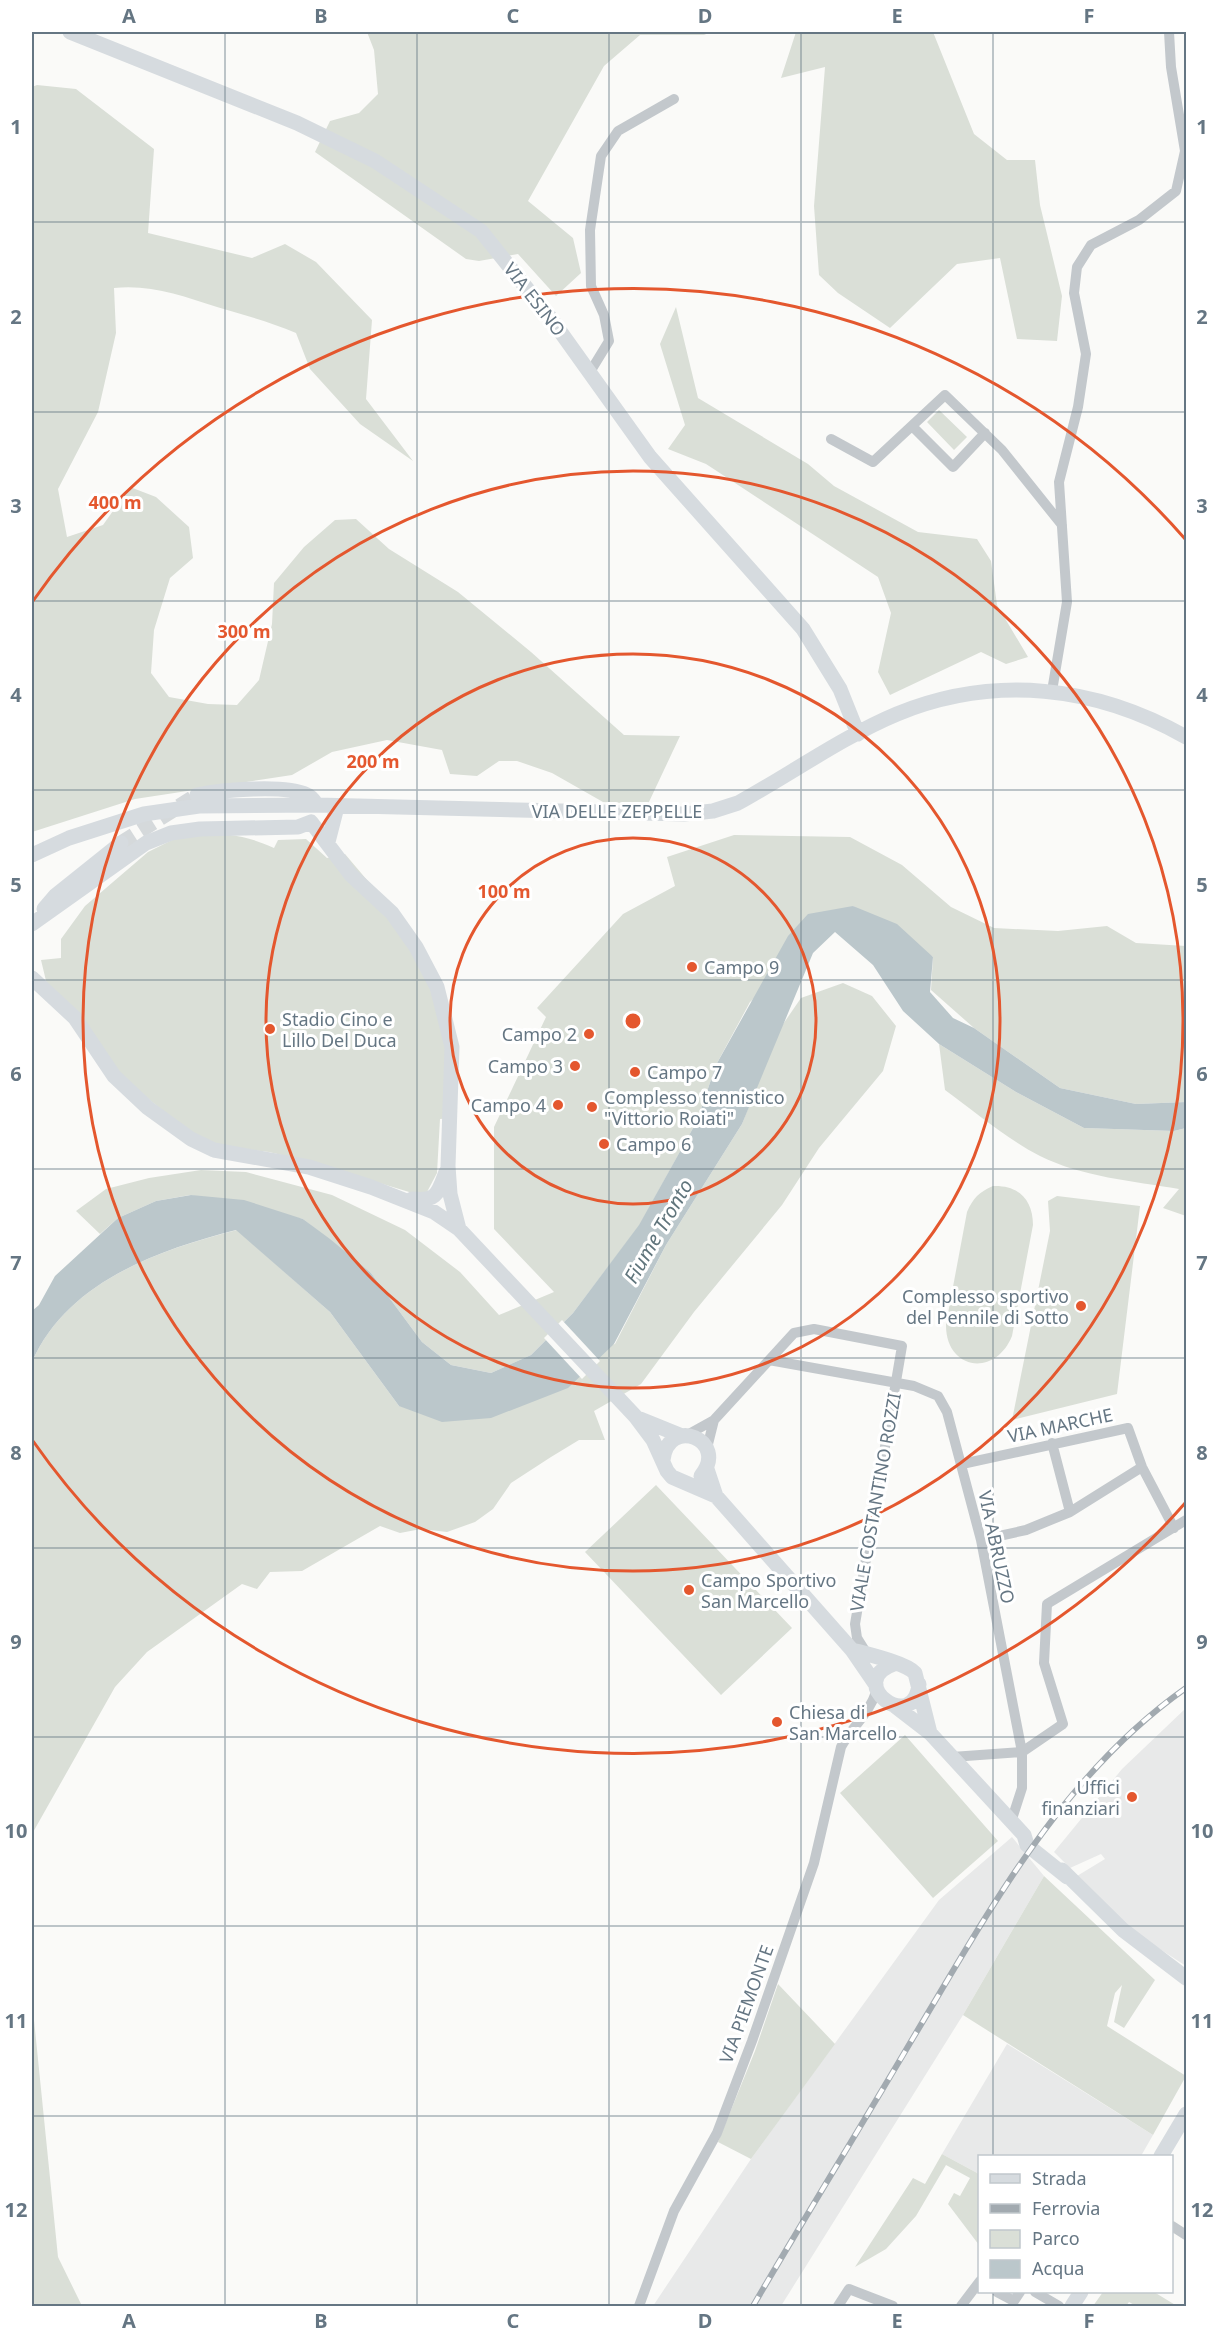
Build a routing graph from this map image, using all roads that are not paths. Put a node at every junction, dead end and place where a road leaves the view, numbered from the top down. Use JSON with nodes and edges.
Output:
{"nodes":[{"id":1,"x":69,"y":32,"type":"edge"},
{"id":2,"x":1169,"y":32,"type":"edge"},
{"id":3,"x":674,"y":99,"type":"dead end"},
{"id":4,"x":590,"y":372,"type":"junction"},
{"id":5,"x":912,"y":426,"type":"junction"},
{"id":6,"x":985,"y":433,"type":"junction"},
{"id":7,"x":831,"y":439,"type":"dead end"},
{"id":8,"x":1062,"y":525,"type":"junction"},
{"id":9,"x":1052,"y":691,"type":"junction"},
{"id":10,"x":858,"y":734,"type":"junction"},
{"id":11,"x":1186,"y":737,"type":"edge"},
{"id":12,"x":197,"y":795,"type":"tunnel mouth"},
{"id":13,"x":316,"y":806,"type":"junction"},
{"id":14,"x":337,"y":807,"type":"junction"},
{"id":15,"x":311,"y":822,"type":"junction"},
{"id":16,"x":328,"y":842,"type":"junction"},
{"id":17,"x":121,"y":843,"type":"tunnel mouth"},
{"id":18,"x":32,"y":855,"type":"edge"},
{"id":19,"x":32,"y":923,"type":"edge"},
{"id":20,"x":32,"y":978,"type":"edge"},
{"id":21,"x":448,"y":1166,"type":"junction"},
{"id":22,"x":405,"y":1198,"type":"junction"},
{"id":23,"x":461,"y":1231,"type":"junction"},
{"id":24,"x":769,"y":1360,"type":"junction"},
{"id":25,"x":896,"y":1383,"type":"junction"},
{"id":26,"x":635,"y":1416,"type":"junction"},
{"id":27,"x":714,"y":1420,"type":"junction"},
{"id":28,"x":684,"y":1436,"type":"junction"},
{"id":29,"x":1052,"y":1443,"type":"junction"},
{"id":30,"x":707,"y":1448,"type":"junction"},
{"id":31,"x":663,"y":1460,"type":"junction"},
{"id":32,"x":962,"y":1464,"type":"junction"},
{"id":33,"x":1142,"y":1467,"type":"junction"},
{"id":34,"x":707,"y":1469,"type":"junction"},
{"id":35,"x":685,"y":1482,"type":"junction"},
{"id":36,"x":716,"y":1496,"type":"junction"},
{"id":37,"x":1070,"y":1512,"type":"junction"},
{"id":38,"x":1186,"y":1520,"type":"edge"},
{"id":39,"x":1174,"y":1528,"type":"junction"},
{"id":40,"x":981,"y":1540,"type":"junction"},
{"id":41,"x":852,"y":1650,"type":"junction"},
{"id":42,"x":867,"y":1654,"type":"junction"},
{"id":43,"x":894,"y":1664,"type":"junction"},
{"id":44,"x":919,"y":1684,"type":"junction"},
{"id":45,"x":877,"y":1688,"type":"junction"},
{"id":46,"x":892,"y":1705,"type":"junction"},
{"id":47,"x":870,"y":1710,"type":"junction"},
{"id":48,"x":930,"y":1733,"type":"junction"},
{"id":49,"x":1022,"y":1752,"type":"junction"},
{"id":50,"x":952,"y":1757,"type":"junction"},
{"id":51,"x":1011,"y":1822,"type":"junction"},
{"id":52,"x":1186,"y":1978,"type":"edge"},
{"id":53,"x":1186,"y":2114,"type":"edge"},
{"id":54,"x":1182,"y":2133,"type":"edge"},
{"id":55,"x":1163,"y":2155,"type":"edge"},
{"id":56,"x":1173,"y":2227,"type":"edge"},
{"id":57,"x":1186,"y":2235,"type":"edge"},
{"id":58,"x":978,"y":2284,"type":"edge"},
{"id":59,"x":1000,"y":2293,"type":"edge"},
{"id":60,"x":1019,"y":2293,"type":"edge"},
{"id":61,"x":1037,"y":2293,"type":"edge"},
{"id":62,"x":1080,"y":2293,"type":"edge"},
{"id":63,"x":639,"y":2307,"type":"edge"},
{"id":64,"x":838,"y":2307,"type":"edge"},
{"id":65,"x":893,"y":2307,"type":"edge"},
{"id":66,"x":961,"y":2307,"type":"edge"},
{"id":67,"x":1059,"y":2307,"type":"edge"},
{"id":68,"x":1072,"y":2307,"type":"edge"}],
"edges":[{"from":1,"to":4,"type":"street","name":"VIA ESINO"},
{"from":2,"to":8,"type":"street"},
{"from":3,"to":4,"type":"street"},
{"from":4,"to":10,"type":"street","name":"VIA ESINO"},
{"from":5,"to":6,"type":"street"},
{"from":5,"to":6,"type":"street"},
{"from":5,"to":7,"type":"street"},
{"from":6,"to":8,"type":"street"},
{"from":8,"to":9,"type":"street"},
{"from":9,"to":10,"type":"street","name":"VIA DELLE ZEPPELLE"},
{"from":9,"to":11,"type":"street","name":"VIA DELLE ZEPPELLE"},
{"from":10,"to":14,"type":"street","name":"VIA DELLE ZEPPELLE"},
{"from":12,"to":13,"type":"street"},
{"from":13,"to":14,"type":"street","name":"VIA DELLE ZEPPELLE"},
{"from":13,"to":15,"type":"street"},
{"from":13,"to":18,"type":"street","name":"VIA DELLE ZEPPELLE"},
{"from":14,"to":16,"type":"street"},
{"from":15,"to":16,"type":"street","name":"VIALE COSTANTINO ROZZI"},
{"from":15,"to":19,"type":"street"},
{"from":16,"to":21,"type":"street","name":"VIALE COSTANTINO ROZZI"},
{"from":17,"to":19,"type":"street"},
{"from":20,"to":22,"type":"street","name":"VIALE COSTANTINO ROZZI"},
{"from":21,"to":22,"type":"street","name":"VIALE COSTANTINO ROZZI"},
{"from":21,"to":23,"type":"street","name":"VIALE COSTANTINO ROZZI"},
{"from":22,"to":23,"type":"street","name":"VIALE COSTANTINO ROZZI"},
{"from":23,"to":26,"type":"street","name":"VIALE COSTANTINO ROZZI"},
{"from":24,"to":25,"type":"street"},
{"from":24,"to":25,"type":"street","name":"VIALE COSTANTINO ROZZI"},
{"from":24,"to":27,"type":"street","name":"VIALE COSTANTINO ROZZI"},
{"from":25,"to":32,"type":"street","name":"VIA ABRUZZO"},
{"from":25,"to":42,"type":"street","name":"VIALE COSTANTINO ROZZI"},
{"from":26,"to":28,"type":"street","name":"VIALE COSTANTINO ROZZI"},
{"from":26,"to":31,"type":"street","name":"VIALE COSTANTINO ROZZI"},
{"from":27,"to":28,"type":"street","name":"VIALE COSTANTINO ROZZI"},
{"from":27,"to":30,"type":"street","name":"VIALE COSTANTINO ROZZI"},
{"from":28,"to":30,"type":"street","name":"VIALE COSTANTINO ROZZI"},
{"from":28,"to":31,"type":"street","name":"VIALE COSTANTINO ROZZI"},
{"from":29,"to":32,"type":"street","name":"VIA MARCHE"},
{"from":29,"to":33,"type":"street","name":"VIA MARCHE"},
{"from":29,"to":37,"type":"street"},
{"from":30,"to":34,"type":"street","name":"VIALE COSTANTINO ROZZI"},
{"from":31,"to":35,"type":"street","name":"VIALE COSTANTINO ROZZI"},
{"from":32,"to":40,"type":"street","name":"VIA ABRUZZO"},
{"from":33,"to":37,"type":"street"},
{"from":33,"to":39,"type":"street","name":"VIA MARCHE"},
{"from":34,"to":35,"type":"street"},
{"from":34,"to":36,"type":"street","name":"VIALE COSTANTINO ROZZI"},
{"from":35,"to":36,"type":"street","name":"VIALE COSTANTINO ROZZI"},
{"from":36,"to":41,"type":"street","name":"VIALE COSTANTINO ROZZI"},
{"from":37,"to":40,"type":"street"},
{"from":38,"to":39,"type":"street"},
{"from":39,"to":49,"type":"street"},
{"from":40,"to":49,"type":"street","name":"VIA ABRUZZO"},
{"from":41,"to":42,"type":"street"},
{"from":41,"to":45,"type":"street","name":"VIALE COSTANTINO ROZZI"},
{"from":42,"to":43,"type":"street"},
{"from":43,"to":44,"type":"street"},
{"from":43,"to":45,"type":"street"},
{"from":44,"to":46,"type":"street"},
{"from":44,"to":48,"type":"street","name":"VIALE COSTANTINO ROZZI"},
{"from":45,"to":46,"type":"street","name":"VIALE COSTANTINO ROZZI"},
{"from":45,"to":47,"type":"street","name":"VIA PIEMONTE"},
{"from":46,"to":47,"type":"street","name":"VIA PIEMONTE"},
{"from":46,"to":48,"type":"street","name":"VIALE COSTANTINO ROZZI"},
{"from":47,"to":63,"type":"street","name":"VIA PIEMONTE"},
{"from":48,"to":50,"type":"street","name":"VIALE COSTANTINO ROZZI"},
{"from":49,"to":50,"type":"street"},
{"from":49,"to":51,"type":"street","name":"VIA ABRUZZO"},
{"from":50,"to":51,"type":"street","name":"VIALE COSTANTINO ROZZI"},
{"from":51,"to":52,"type":"street","name":"VIALE COSTANTINO ROZZI"},
{"from":53,"to":54,"type":"street"},
{"from":54,"to":55,"type":"street"},
{"from":56,"to":57,"type":"street"},
{"from":58,"to":66,"type":"street"},
{"from":59,"to":60,"type":"street"},
{"from":61,"to":67,"type":"street"},
{"from":62,"to":68,"type":"street"},
{"from":64,"to":65,"type":"street"}]}
